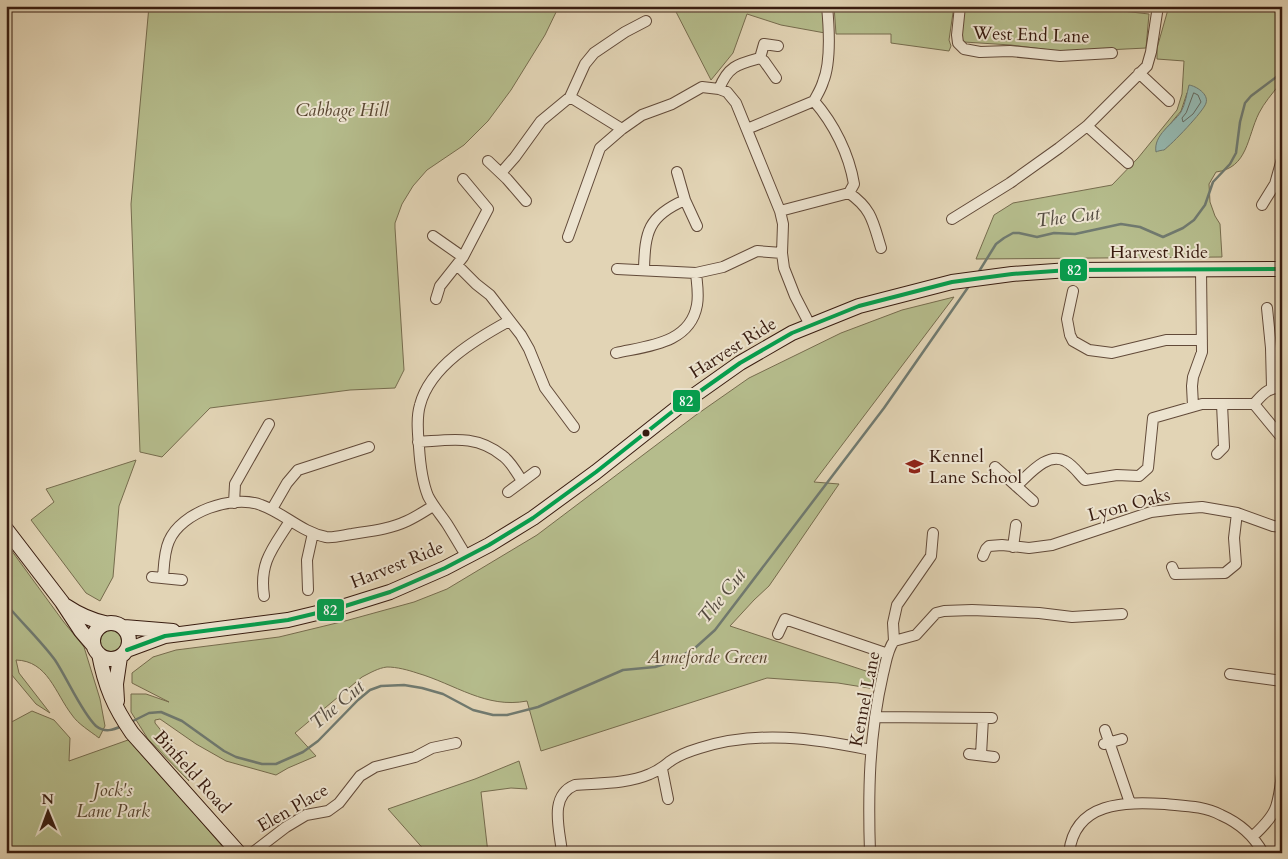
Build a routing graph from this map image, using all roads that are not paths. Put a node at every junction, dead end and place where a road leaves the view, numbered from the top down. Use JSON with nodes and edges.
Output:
{"nodes":[{"id":1,"x":827,"y":6,"type":"edge"},
{"id":2,"x":960,"y":6,"type":"edge"},
{"id":3,"x":1157,"y":6,"type":"edge"},
{"id":4,"x":646,"y":21,"type":"dead end"},
{"id":5,"x":778,"y":46,"type":"dead end"},
{"id":6,"x":1112,"y":53,"type":"dead end"},
{"id":7,"x":760,"y":58,"type":"junction"},
{"id":8,"x":1139,"y":73,"type":"junction"},
{"id":9,"x":776,"y":78,"type":"dead end"},
{"id":10,"x":720,"y":88,"type":"junction"},
{"id":11,"x":570,"y":97,"type":"junction"},
{"id":12,"x":814,"y":100,"type":"junction"},
{"id":13,"x":1169,"y":101,"type":"dead end"},
{"id":14,"x":1087,"y":126,"type":"junction"},
{"id":15,"x":747,"y":129,"type":"junction"},
{"id":16,"x":622,"y":130,"type":"junction"},
{"id":17,"x":1282,"y":159,"type":"edge"},
{"id":18,"x":488,"y":160,"type":"dead end"},
{"id":19,"x":1128,"y":163,"type":"dead end"},
{"id":20,"x":677,"y":172,"type":"dead end"},
{"id":21,"x":501,"y":173,"type":"junction"},
{"id":22,"x":464,"y":179,"type":"dead end"},
{"id":23,"x":848,"y":193,"type":"junction"},
{"id":24,"x":685,"y":200,"type":"junction"},
{"id":25,"x":526,"y":201,"type":"dead end"},
{"id":26,"x":1262,"y":205,"type":"dead end"},
{"id":27,"x":780,"y":211,"type":"junction"},
{"id":28,"x":952,"y":219,"type":"dead end"},
{"id":29,"x":697,"y":226,"type":"dead end"},
{"id":30,"x":433,"y":236,"type":"dead end"},
{"id":31,"x":568,"y":236,"type":"dead end"},
{"id":32,"x":881,"y":248,"type":"dead end"},
{"id":33,"x":782,"y":253,"type":"junction"},
{"id":34,"x":460,"y":261,"type":"junction"},
{"id":35,"x":618,"y":269,"type":"dead end"},
{"id":36,"x":644,"y":269,"type":"junction"},
{"id":37,"x":1282,"y":269,"type":"edge"},
{"id":38,"x":1201,"y":270,"type":"junction"},
{"id":39,"x":696,"y":273,"type":"junction"},
{"id":40,"x":1073,"y":291,"type":"dead end"},
{"id":41,"x":436,"y":299,"type":"dead end"},
{"id":42,"x":1267,"y":308,"type":"dead end"},
{"id":43,"x":509,"y":321,"type":"junction"},
{"id":44,"x":810,"y":325,"type":"junction"},
{"id":45,"x":1202,"y":340,"type":"junction"},
{"id":46,"x":616,"y":353,"type":"dead end"},
{"id":47,"x":1277,"y":388,"type":"edge"},
{"id":48,"x":1222,"y":404,"type":"junction"},
{"id":49,"x":1254,"y":404,"type":"junction"},
{"id":50,"x":1194,"y":406,"type":"junction"},
{"id":51,"x":269,"y":424,"type":"dead end"},
{"id":52,"x":574,"y":428,"type":"dead end"},
{"id":53,"x":1282,"y":438,"type":"edge"},
{"id":54,"x":418,"y":442,"type":"junction"},
{"id":55,"x":369,"y":447,"type":"dead end"},
{"id":56,"x":1218,"y":454,"type":"dead end"},
{"id":57,"x":995,"y":468,"type":"dead end"},
{"id":58,"x":535,"y":472,"type":"dead end"},
{"id":59,"x":522,"y":481,"type":"junction"},
{"id":60,"x":1016,"y":486,"type":"junction"},
{"id":61,"x":508,"y":492,"type":"dead end"},
{"id":62,"x":1033,"y":501,"type":"dead end"},
{"id":63,"x":234,"y":503,"type":"junction"},
{"id":64,"x":434,"y":506,"type":"junction"},
{"id":65,"x":272,"y":509,"type":"junction"},
{"id":66,"x":1237,"y":513,"type":"junction"},
{"id":67,"x":290,"y":521,"type":"junction"},
{"id":68,"x":1016,"y":524,"type":"dead end"},
{"id":69,"x":1282,"y":527,"type":"edge"},
{"id":70,"x":6,"y":529,"type":"edge"},
{"id":71,"x":312,"y":533,"type":"junction"},
{"id":72,"x":934,"y":533,"type":"dead end"},
{"id":73,"x":1013,"y":547,"type":"junction"},
{"id":74,"x":983,"y":556,"type":"dead end"},
{"id":75,"x":467,"y":557,"type":"junction"},
{"id":76,"x":1172,"y":567,"type":"dead end"},
{"id":77,"x":182,"y":580,"type":"dead end"},
{"id":78,"x":308,"y":590,"type":"dead end"},
{"id":79,"x":264,"y":596,"type":"dead end"},
{"id":80,"x":62,"y":602,"type":"junction"},
{"id":81,"x":1122,"y":614,"type":"dead end"},
{"id":82,"x":105,"y":623,"type":"junction"},
{"id":83,"x":124,"y":627,"type":"junction"},
{"id":84,"x":199,"y":631,"type":"junction"},
{"id":85,"x":778,"y":634,"type":"dead end"},
{"id":86,"x":894,"y":641,"type":"junction"},
{"id":87,"x":96,"y":649,"type":"junction"},
{"id":88,"x":124,"y":653,"type":"junction"},
{"id":89,"x":888,"y":654,"type":"junction"},
{"id":90,"x":1230,"y":674,"type":"dead end"},
{"id":91,"x":1282,"y":681,"type":"edge"},
{"id":92,"x":119,"y":714,"type":"junction"},
{"id":93,"x":875,"y":717,"type":"junction"},
{"id":94,"x":1105,"y":730,"type":"dead end"},
{"id":95,"x":1122,"y":739,"type":"dead end"},
{"id":96,"x":456,"y":743,"type":"dead end"},
{"id":97,"x":1106,"y":743,"type":"junction"},
{"id":98,"x":870,"y":750,"type":"junction"},
{"id":99,"x":968,"y":754,"type":"dead end"},
{"id":100,"x":981,"y":755,"type":"junction"},
{"id":101,"x":994,"y":757,"type":"dead end"},
{"id":102,"x":662,"y":769,"type":"junction"},
{"id":103,"x":1282,"y":774,"type":"edge"},
{"id":104,"x":668,"y":798,"type":"dead end"},
{"id":105,"x":1130,"y":803,"type":"junction"},
{"id":106,"x":1252,"y":837,"type":"junction"},
{"id":107,"x":239,"y":853,"type":"edge"},
{"id":108,"x":252,"y":853,"type":"edge"},
{"id":109,"x":562,"y":853,"type":"edge"},
{"id":110,"x":870,"y":853,"type":"edge"},
{"id":111,"x":1069,"y":853,"type":"edge"},
{"id":112,"x":1263,"y":853,"type":"edge"}],
"edges":[{"from":1,"to":12,"type":"street"},
{"from":2,"to":6,"type":"street","name":"West End Lane"},
{"from":3,"to":8,"type":"street"},
{"from":4,"to":11,"type":"street"},
{"from":5,"to":7,"type":"street"},
{"from":7,"to":9,"type":"street"},
{"from":7,"to":10,"type":"street"},
{"from":8,"to":13,"type":"street"},
{"from":8,"to":14,"type":"street"},
{"from":10,"to":15,"type":"street"},
{"from":10,"to":16,"type":"street"},
{"from":11,"to":16,"type":"street"},
{"from":11,"to":21,"type":"street"},
{"from":12,"to":15,"type":"street"},
{"from":12,"to":23,"type":"street"},
{"from":14,"to":19,"type":"street"},
{"from":14,"to":28,"type":"street"},
{"from":15,"to":27,"type":"street"},
{"from":16,"to":31,"type":"street"},
{"from":17,"to":26,"type":"street"},
{"from":18,"to":21,"type":"street"},
{"from":20,"to":24,"type":"street"},
{"from":21,"to":25,"type":"street"},
{"from":22,"to":34,"type":"street"},
{"from":23,"to":27,"type":"street"},
{"from":23,"to":32,"type":"street"},
{"from":24,"to":29,"type":"street"},
{"from":24,"to":36,"type":"street"},
{"from":27,"to":33,"type":"street"},
{"from":30,"to":34,"type":"street"},
{"from":33,"to":39,"type":"street"},
{"from":33,"to":44,"type":"street"},
{"from":34,"to":41,"type":"street"},
{"from":34,"to":43,"type":"street"},
{"from":35,"to":36,"type":"street"},
{"from":36,"to":39,"type":"street"},
{"from":37,"to":38,"type":"street","name":"Harvest Ride"},
{"from":38,"to":44,"type":"street","name":"Harvest Ride"},
{"from":38,"to":45,"type":"street"},
{"from":39,"to":46,"type":"street"},
{"from":40,"to":45,"type":"street"},
{"from":42,"to":47,"type":"street"},
{"from":43,"to":52,"type":"street"},
{"from":43,"to":54,"type":"street"},
{"from":44,"to":75,"type":"street","name":"Harvest Ride"},
{"from":45,"to":50,"type":"street"},
{"from":47,"to":49,"type":"street"},
{"from":48,"to":49,"type":"street"},
{"from":48,"to":50,"type":"street"},
{"from":48,"to":56,"type":"street"},
{"from":49,"to":53,"type":"street"},
{"from":50,"to":60,"type":"street"},
{"from":51,"to":63,"type":"street"},
{"from":54,"to":59,"type":"street"},
{"from":54,"to":64,"type":"street"},
{"from":55,"to":65,"type":"street"},
{"from":57,"to":60,"type":"street"},
{"from":58,"to":59,"type":"street"},
{"from":59,"to":61,"type":"street"},
{"from":60,"to":62,"type":"street"},
{"from":63,"to":65,"type":"street"},
{"from":63,"to":77,"type":"street"},
{"from":64,"to":71,"type":"street"},
{"from":64,"to":75,"type":"street"},
{"from":65,"to":67,"type":"street"},
{"from":66,"to":69,"type":"street","name":"Lyon Oaks"},
{"from":66,"to":73,"type":"street","name":"Lyon Oaks"},
{"from":66,"to":76,"type":"street"},
{"from":67,"to":71,"type":"street"},
{"from":67,"to":79,"type":"street"},
{"from":68,"to":73,"type":"street"},
{"from":70,"to":80,"type":"street","name":"Binfield Road"},
{"from":71,"to":78,"type":"street"},
{"from":72,"to":86,"type":"street"},
{"from":73,"to":74,"type":"street","name":"Lyon Oaks"},
{"from":75,"to":84,"type":"street","name":"Harvest Ride"},
{"from":80,"to":82,"type":"street","name":"Binfield Road"},
{"from":80,"to":87,"type":"street","name":"Binfield Road"},
{"from":81,"to":86,"type":"street","name":"Kennel Lane"},
{"from":82,"to":83,"type":"street"},
{"from":82,"to":87,"type":"street"},
{"from":83,"to":84,"type":"street","name":"Harvest Ride"},
{"from":83,"to":88,"type":"street"},
{"from":84,"to":88,"type":"street","name":"Harvest Ride"},
{"from":85,"to":89,"type":"street"},
{"from":86,"to":89,"type":"street","name":"Kennel Lane"},
{"from":87,"to":88,"type":"street"},
{"from":87,"to":92,"type":"street","name":"Binfield Road"},
{"from":88,"to":92,"type":"street","name":"Binfield Road"},
{"from":89,"to":93,"type":"street","name":"Kennel Lane"},
{"from":90,"to":91,"type":"street"},
{"from":92,"to":107,"type":"street","name":"Binfield Road"},
{"from":93,"to":98,"type":"street","name":"Kennel Lane"},
{"from":93,"to":100,"type":"street"},
{"from":94,"to":97,"type":"street"},
{"from":95,"to":97,"type":"street"},
{"from":96,"to":108,"type":"street","name":"Elen Place"},
{"from":97,"to":105,"type":"street"},
{"from":98,"to":102,"type":"street"},
{"from":98,"to":110,"type":"street","name":"Kennel Lane"},
{"from":99,"to":100,"type":"street"},
{"from":100,"to":101,"type":"street"},
{"from":102,"to":104,"type":"street"},
{"from":102,"to":109,"type":"street"},
{"from":103,"to":106,"type":"street"},
{"from":105,"to":106,"type":"street"},
{"from":105,"to":111,"type":"street"},
{"from":106,"to":112,"type":"street"}]}
